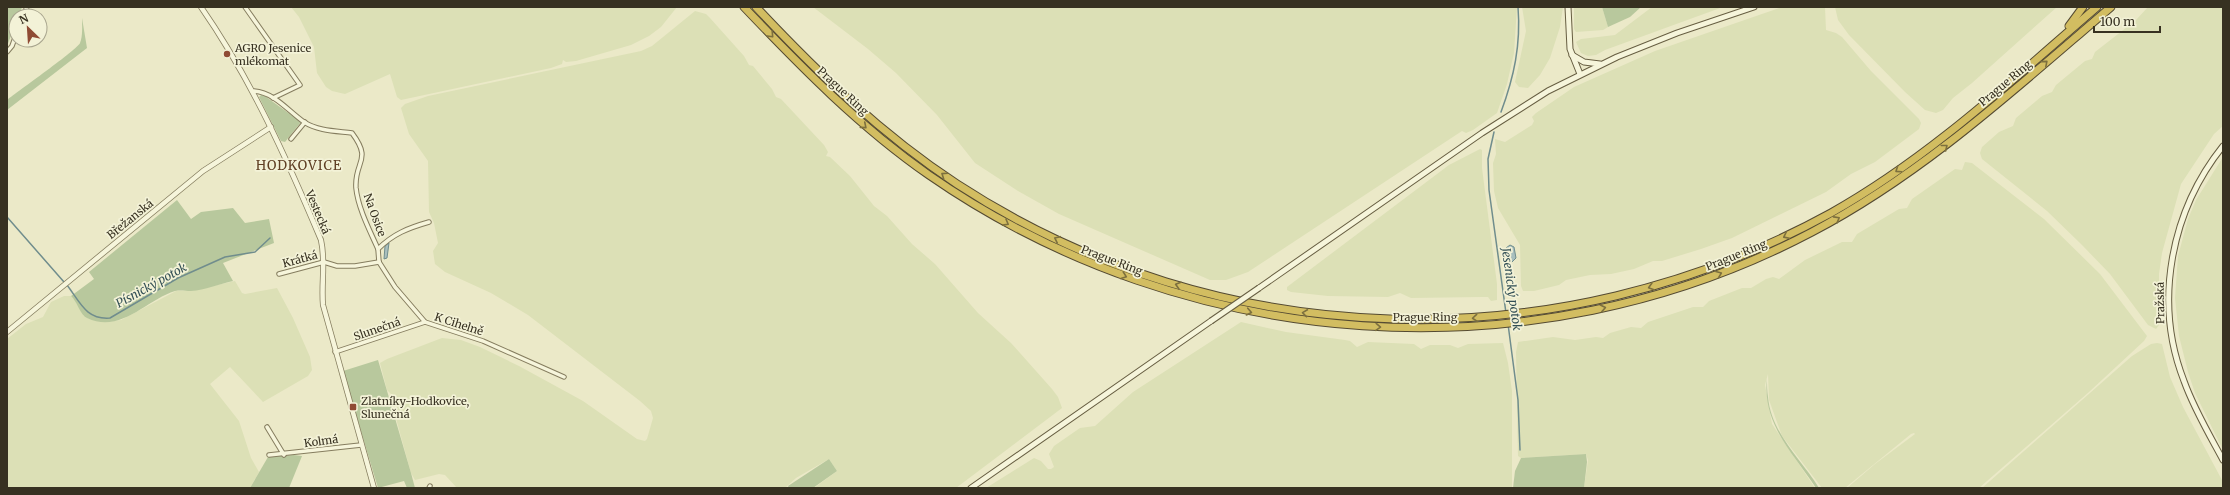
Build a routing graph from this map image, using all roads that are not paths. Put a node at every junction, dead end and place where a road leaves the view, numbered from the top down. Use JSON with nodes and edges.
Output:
{"nodes":[{"id":1,"x":201,"y":7,"type":"edge"},
{"id":2,"x":245,"y":7,"type":"edge"},
{"id":3,"x":744,"y":7,"type":"edge"},
{"id":4,"x":756,"y":7,"type":"edge"},
{"id":5,"x":1568,"y":7,"type":"edge"},
{"id":6,"x":1754,"y":7,"type":"edge"},
{"id":7,"x":2083,"y":7,"type":"edge"},
{"id":8,"x":2097,"y":7,"type":"edge"},
{"id":9,"x":2111,"y":7,"type":"edge"},
{"id":10,"x":2050,"y":47,"type":"junction"},
{"id":11,"x":1572,"y":54,"type":"junction"},
{"id":12,"x":1603,"y":63,"type":"junction"},
{"id":13,"x":1580,"y":74,"type":"junction"},
{"id":14,"x":254,"y":91,"type":"junction"},
{"id":15,"x":274,"y":98,"type":"junction"},
{"id":16,"x":305,"y":122,"type":"junction"},
{"id":17,"x":271,"y":128,"type":"junction"},
{"id":18,"x":291,"y":139,"type":"dead end"},
{"id":19,"x":2223,"y":146,"type":"edge"},
{"id":20,"x":430,"y":222,"type":"dead end"},
{"id":21,"x":378,"y":250,"type":"junction"},
{"id":22,"x":324,"y":262,"type":"junction"},
{"id":23,"x":379,"y":262,"type":"junction"},
{"id":24,"x":280,"y":274,"type":"dead end"},
{"id":25,"x":425,"y":322,"type":"junction"},
{"id":26,"x":7,"y":332,"type":"edge"},
{"id":27,"x":335,"y":352,"type":"junction"},
{"id":28,"x":564,"y":377,"type":"dead end"},
{"id":29,"x":266,"y":427,"type":"dead end"},
{"id":30,"x":361,"y":445,"type":"junction"},
{"id":31,"x":269,"y":455,"type":"dead end"},
{"id":32,"x":284,"y":455,"type":"junction"},
{"id":33,"x":2223,"y":460,"type":"edge"},
{"id":34,"x":374,"y":488,"type":"edge"},
{"id":35,"x":971,"y":488,"type":"edge"}],
"edges":[{"from":1,"to":14,"type":"street","name":"Vestecká"},
{"from":2,"to":15,"type":"street"},
{"from":3,"to":9,"type":"highway","name":"Prague Ring","one_way":true},
{"from":10,"to":4,"type":"highway","name":"Prague Ring","one_way":true},
{"from":5,"to":11,"type":"main road"},
{"from":6,"to":12,"type":"main road"},
{"from":7,"to":10,"type":"highway"},
{"from":8,"to":10,"type":"highway","name":"Prague Ring"},
{"from":11,"to":12,"type":"main road"},
{"from":11,"to":13,"type":"main road"},
{"from":12,"to":13,"type":"main road"},
{"from":13,"to":35,"type":"main road","bridge":true},
{"from":14,"to":15,"type":"street","name":"Na Osice"},
{"from":14,"to":17,"type":"street","name":"Vestecká"},
{"from":15,"to":16,"type":"street","name":"Na Osice"},
{"from":16,"to":18,"type":"street"},
{"from":16,"to":21,"type":"street","name":"Na Osice"},
{"from":17,"to":22,"type":"street","name":"Vestecká"},
{"from":17,"to":26,"type":"street","name":"Břežanská"},
{"from":19,"to":33,"type":"main road","name":"Pražská"},
{"from":20,"to":21,"type":"street","name":"Na Osice"},
{"from":21,"to":23,"type":"street","name":"Na Osice"},
{"from":22,"to":23,"type":"street"},
{"from":22,"to":24,"type":"street","name":"Krátká"},
{"from":22,"to":27,"type":"street","name":"Vestecká"},
{"from":23,"to":25,"type":"street","name":"K Cihelně"},
{"from":25,"to":27,"type":"street","name":"Slunečná"},
{"from":25,"to":28,"type":"street","name":"K Cihelně"},
{"from":27,"to":30,"type":"street","name":"Vestecká"},
{"from":29,"to":32,"type":"street"},
{"from":30,"to":32,"type":"street","name":"Kolmá"},
{"from":30,"to":34,"type":"street","name":"Vestecká"},
{"from":31,"to":32,"type":"street","name":"Kolmá"}]}
